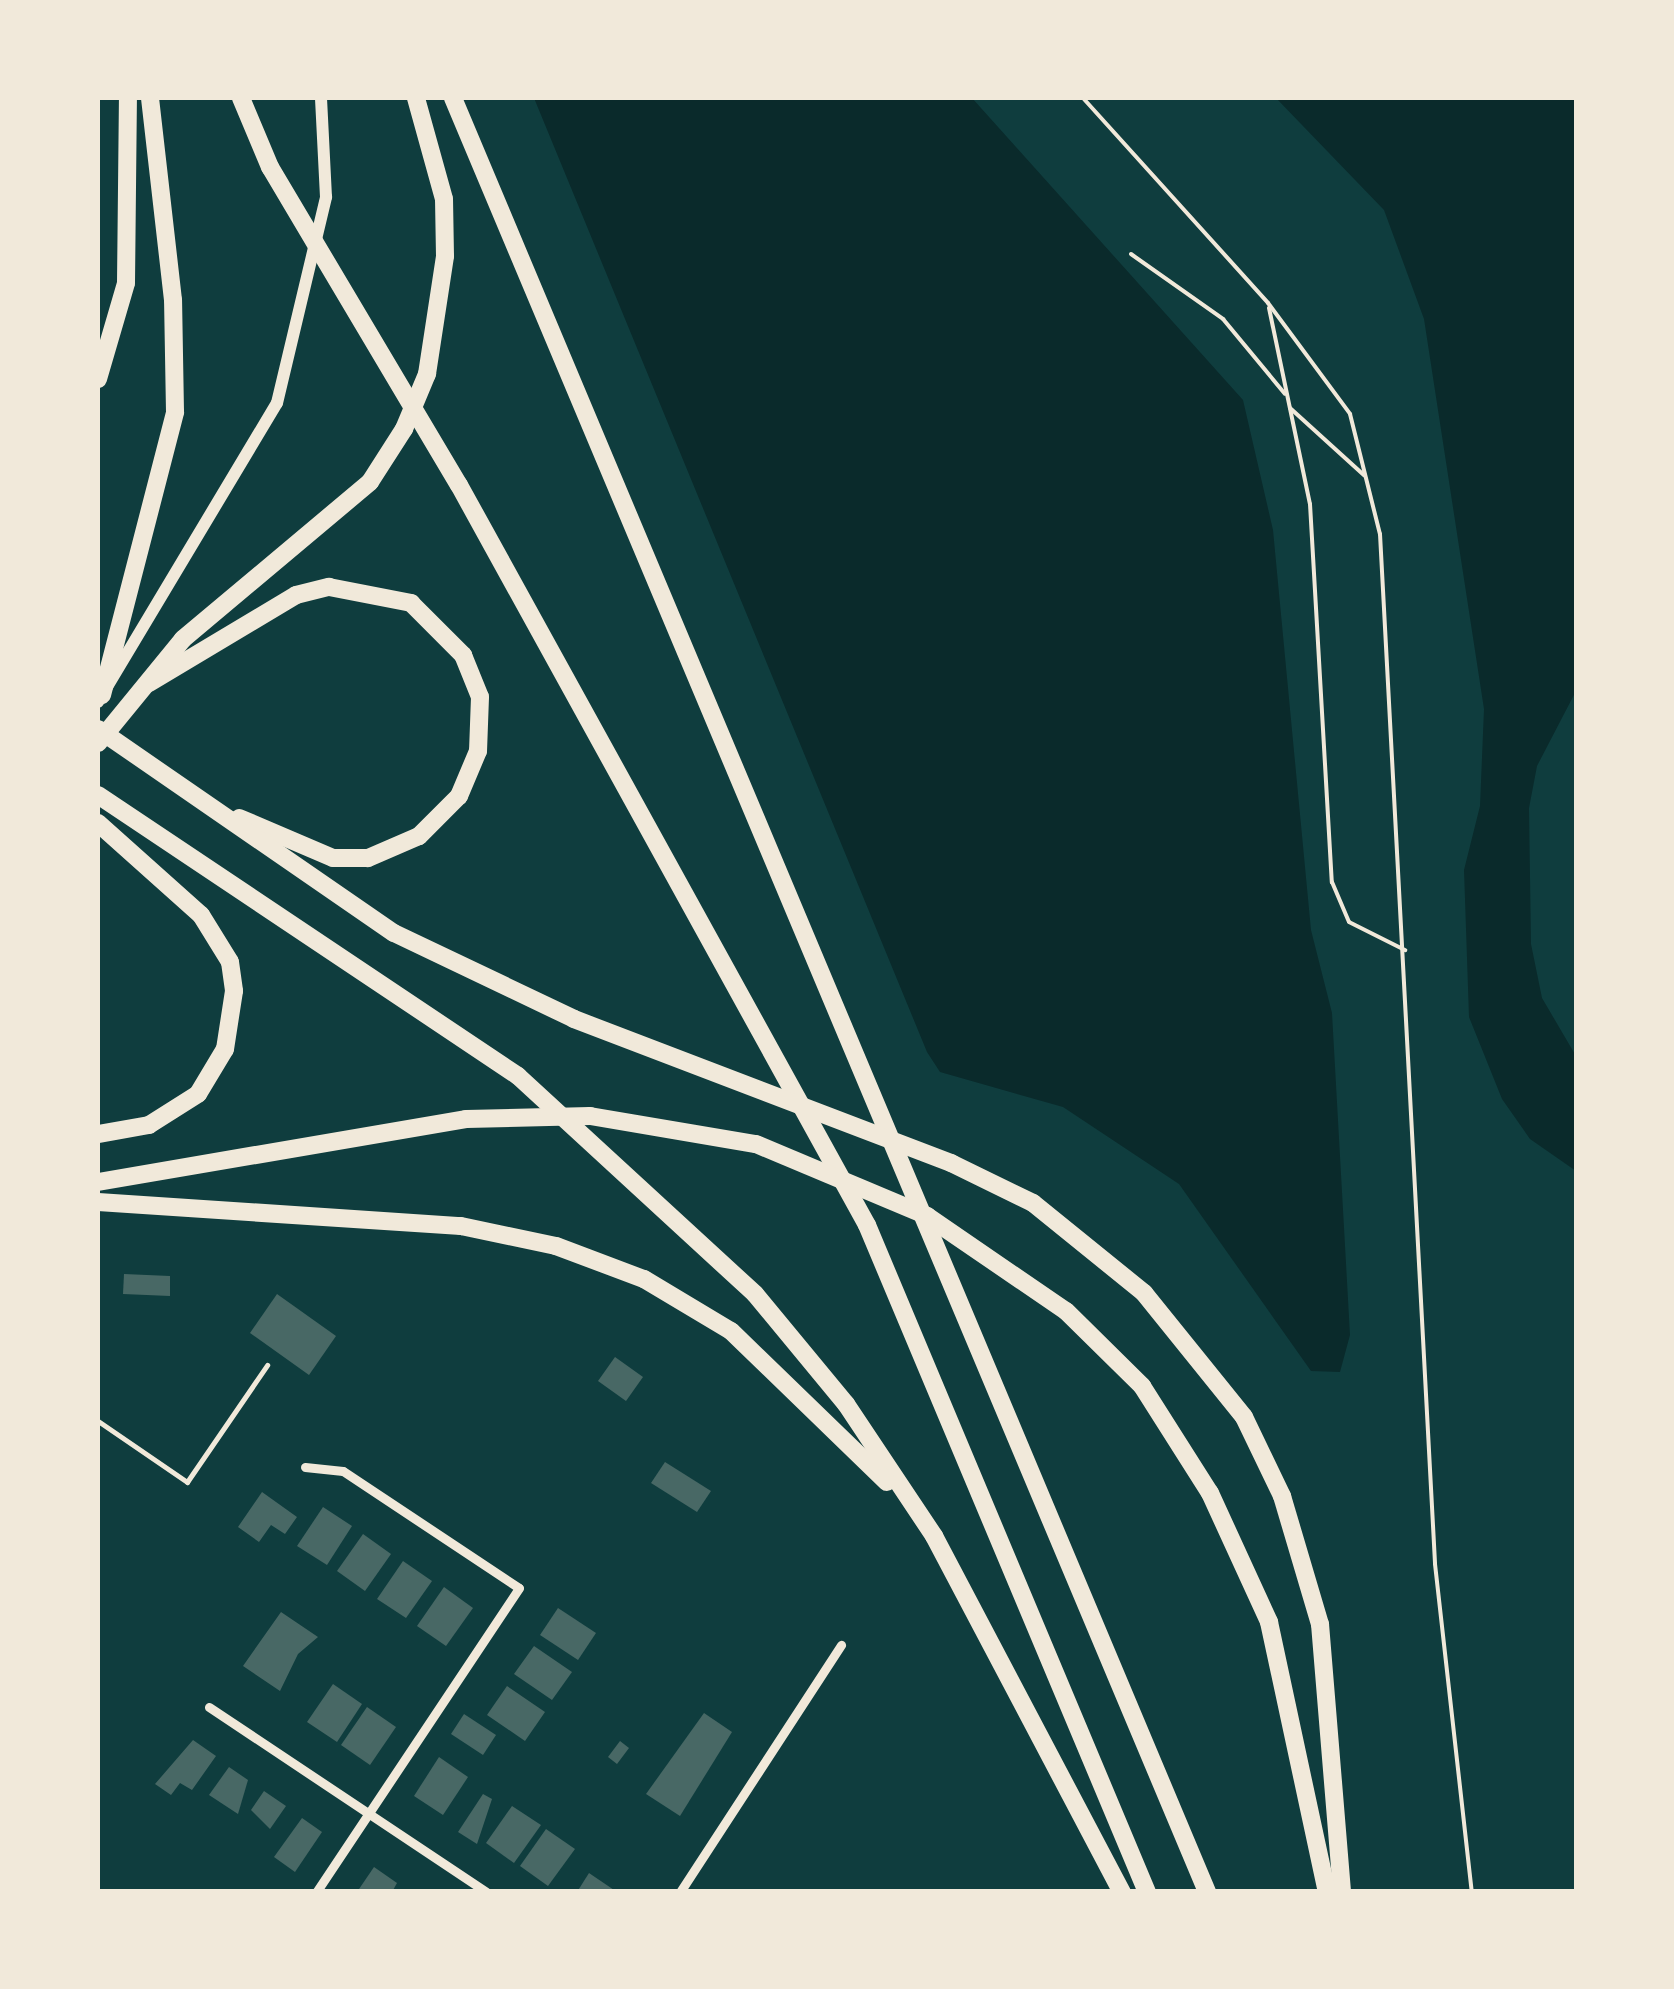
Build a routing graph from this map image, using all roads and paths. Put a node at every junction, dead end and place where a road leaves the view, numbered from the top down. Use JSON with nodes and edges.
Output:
{"nodes":[{"id":1,"x":128,"y":98,"type":"edge"},
{"id":2,"x":150,"y":98,"type":"edge"},
{"id":3,"x":241,"y":98,"type":"edge"},
{"id":4,"x":321,"y":98,"type":"edge"},
{"id":5,"x":416,"y":98,"type":"edge"},
{"id":6,"x":453,"y":98,"type":"edge"},
{"id":7,"x":1083,"y":98,"type":"edge"},
{"id":8,"x":1131,"y":254,"type":"dead end"},
{"id":9,"x":1268,"y":303,"type":"junction"},
{"id":10,"x":98,"y":379,"type":"edge"},
{"id":11,"x":1287,"y":396,"type":"junction"},
{"id":12,"x":1290,"y":408,"type":"junction"},
{"id":13,"x":1365,"y":477,"type":"junction"},
{"id":14,"x":149,"y":683,"type":"junction"},
{"id":15,"x":100,"y":699,"type":"edge"},
{"id":16,"x":98,"y":729,"type":"edge"},
{"id":17,"x":98,"y":744,"type":"edge"},
{"id":18,"x":192,"y":792,"type":"junction"},
{"id":19,"x":98,"y":794,"type":"edge"},
{"id":20,"x":98,"y":823,"type":"edge"},
{"id":21,"x":1407,"y":950,"type":"junction"},
{"id":22,"x":98,"y":1134,"type":"edge"},
{"id":23,"x":98,"y":1182,"type":"edge"},
{"id":24,"x":98,"y":1202,"type":"edge"},
{"id":25,"x":267,"y":1365,"type":"dead end"},
{"id":26,"x":98,"y":1421,"type":"edge"},
{"id":27,"x":305,"y":1467,"type":"dead end"},
{"id":28,"x":934,"y":1536,"type":"junction"},
{"id":29,"x":841,"y":1644,"type":"dead end"},
{"id":30,"x":209,"y":1707,"type":"dead end"},
{"id":31,"x":369,"y":1813,"type":"junction"},
{"id":32,"x":316,"y":1892,"type":"edge"},
{"id":33,"x":486,"y":1892,"type":"edge"},
{"id":34,"x":680,"y":1892,"type":"edge"},
{"id":35,"x":1122,"y":1892,"type":"edge"},
{"id":36,"x":1147,"y":1892,"type":"edge"},
{"id":37,"x":1207,"y":1892,"type":"edge"},
{"id":38,"x":1326,"y":1892,"type":"edge"},
{"id":39,"x":1342,"y":1892,"type":"edge"},
{"id":40,"x":1472,"y":1892,"type":"edge"}],
"edges":[{"from":1,"to":10,"type":"highway"},
{"from":2,"to":15,"type":"highway"},
{"from":3,"to":36,"type":"highway"},
{"from":4,"to":15,"type":"main road"},
{"from":5,"to":14,"type":"highway"},
{"from":6,"to":37,"type":"highway"},
{"from":7,"to":9,"type":"path"},
{"from":8,"to":11,"type":"path"},
{"from":9,"to":11,"type":"path"},
{"from":9,"to":13,"type":"path"},
{"from":11,"to":12,"type":"path"},
{"from":12,"to":13,"type":"path"},
{"from":12,"to":21,"type":"path"},
{"from":13,"to":21,"type":"path"},
{"from":14,"to":17,"type":"highway"},
{"from":14,"to":18,"type":"highway"},
{"from":16,"to":18,"type":"highway"},
{"from":18,"to":39,"type":"highway"},
{"from":19,"to":28,"type":"highway"},
{"from":20,"to":22,"type":"highway"},
{"from":21,"to":40,"type":"path"},
{"from":23,"to":38,"type":"highway"},
{"from":24,"to":28,"type":"highway"},
{"from":25,"to":26,"type":"lane"},
{"from":27,"to":31,"type":"street"},
{"from":28,"to":35,"type":"highway"},
{"from":29,"to":34,"type":"street"},
{"from":30,"to":31,"type":"street"},
{"from":31,"to":32,"type":"street"},
{"from":31,"to":33,"type":"street"}]}
